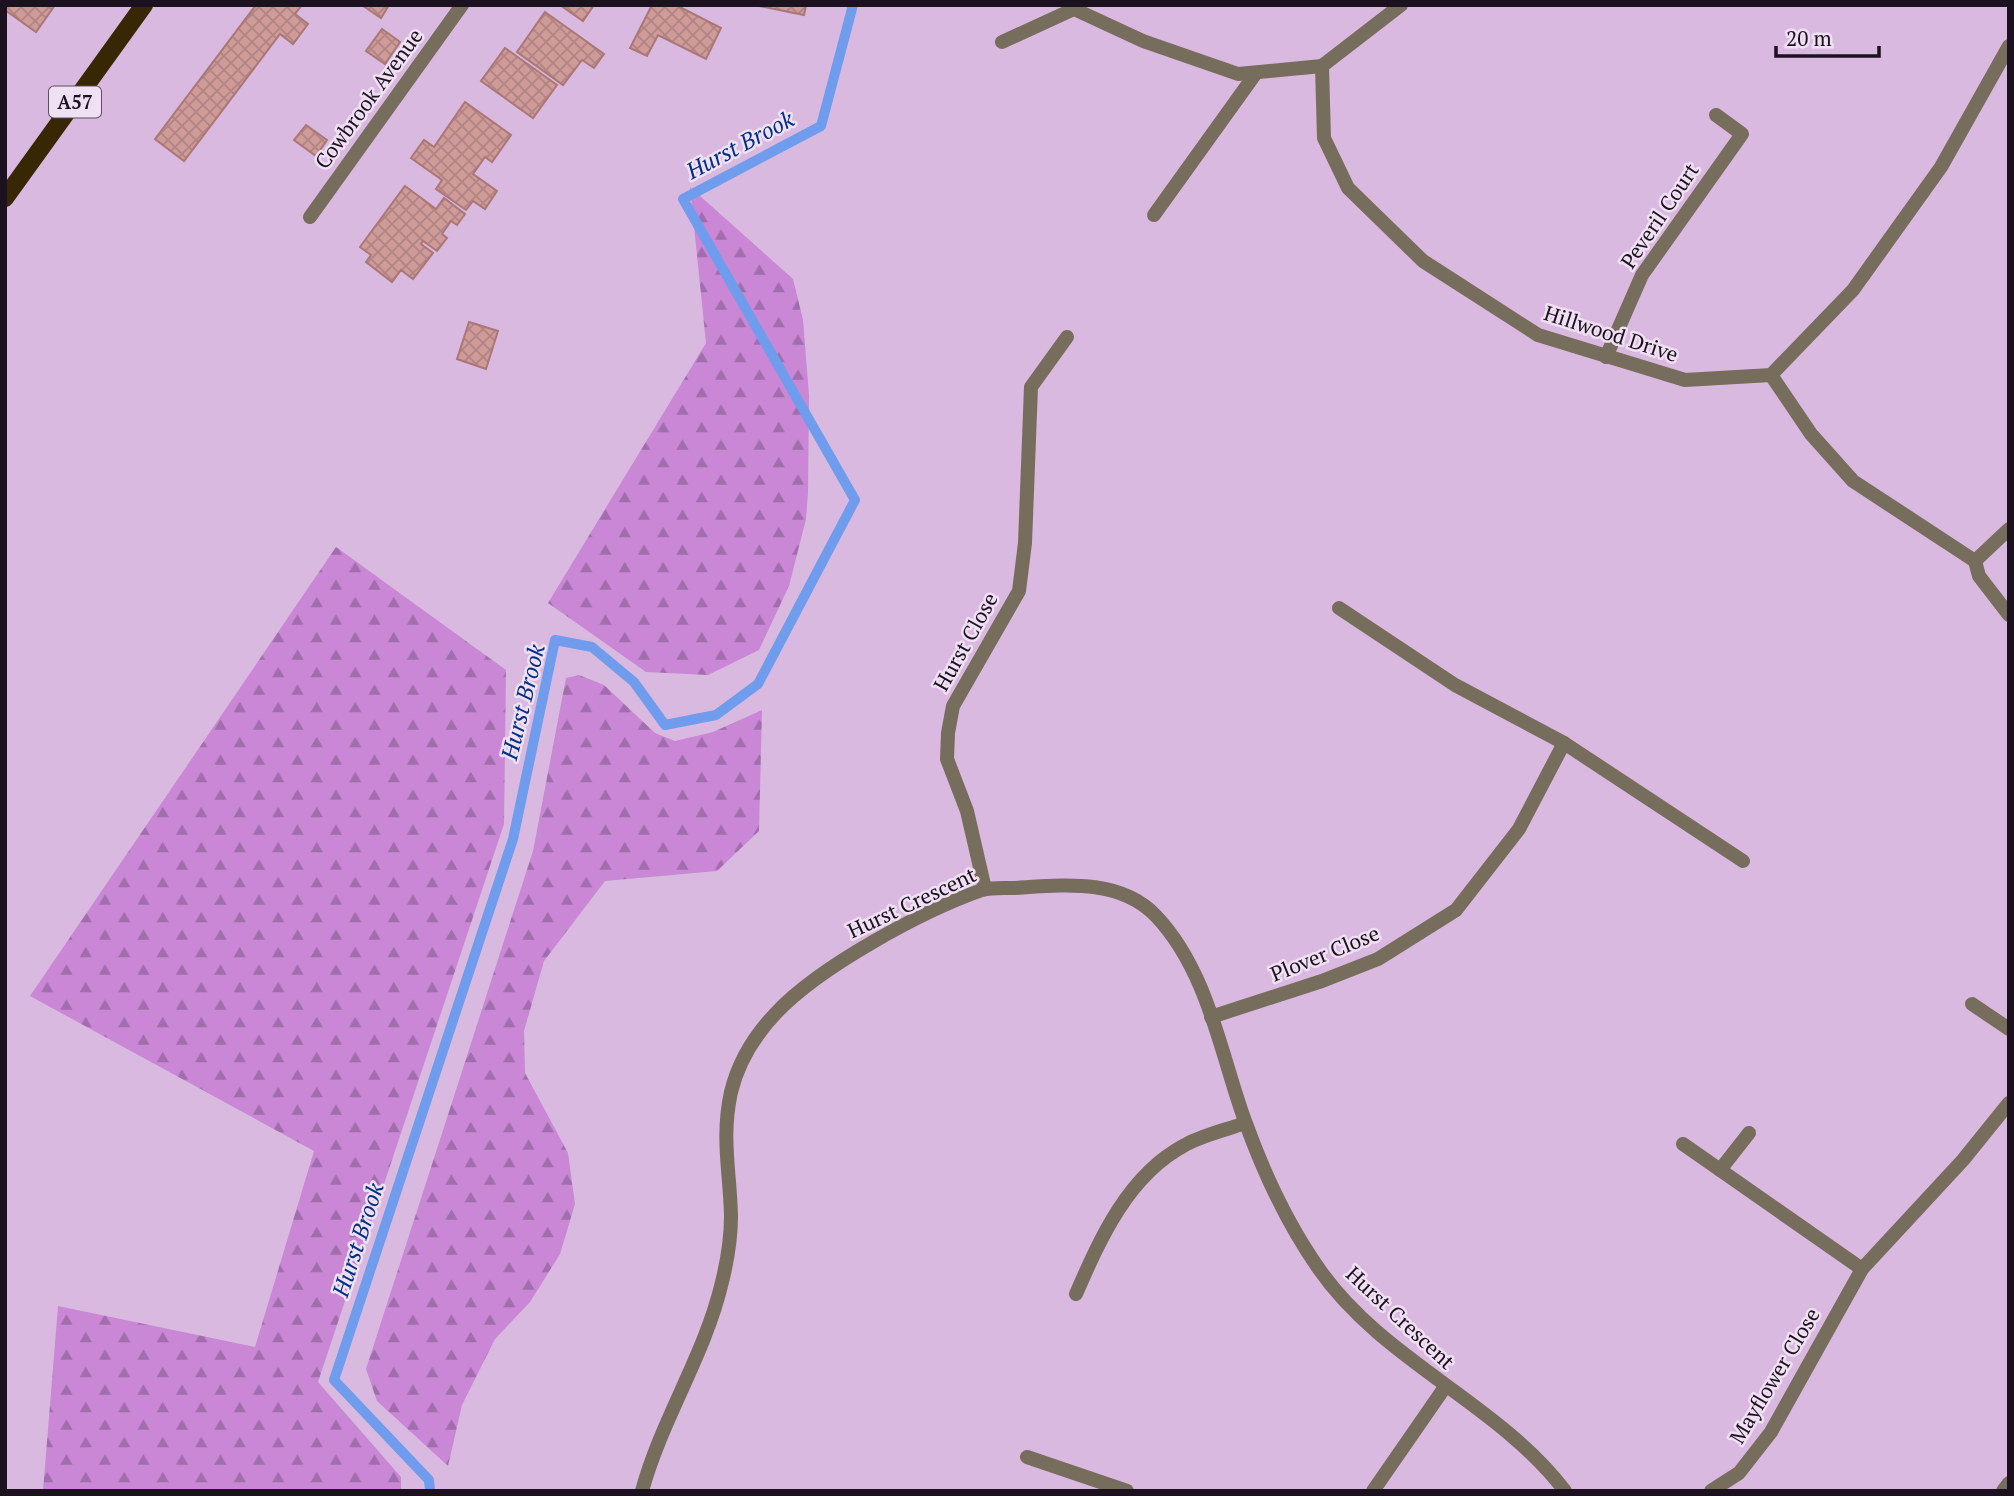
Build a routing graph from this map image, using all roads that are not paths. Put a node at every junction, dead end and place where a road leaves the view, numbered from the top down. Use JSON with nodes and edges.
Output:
{"nodes":[{"id":1,"x":144,"y":5,"type":"edge"},
{"id":2,"x":462,"y":5,"type":"edge"},
{"id":3,"x":1401,"y":5,"type":"edge"},
{"id":4,"x":1002,"y":42,"type":"dead end"},
{"id":5,"x":2009,"y":46,"type":"edge"},
{"id":6,"x":1322,"y":66,"type":"junction"},
{"id":7,"x":1256,"y":73,"type":"junction"},
{"id":8,"x":1716,"y":115,"type":"dead end"},
{"id":9,"x":5,"y":198,"type":"edge"},
{"id":10,"x":1154,"y":215,"type":"dead end"},
{"id":11,"x":310,"y":217,"type":"dead end"},
{"id":12,"x":1066,"y":337,"type":"dead end"},
{"id":13,"x":1606,"y":357,"type":"junction"},
{"id":14,"x":1772,"y":375,"type":"junction"},
{"id":15,"x":2009,"y":529,"type":"edge"},
{"id":16,"x":1975,"y":561,"type":"junction"},
{"id":17,"x":1339,"y":608,"type":"dead end"},
{"id":18,"x":2009,"y":615,"type":"edge"},
{"id":19,"x":1564,"y":743,"type":"junction"},
{"id":20,"x":1742,"y":861,"type":"dead end"},
{"id":21,"x":985,"y":889,"type":"junction"},
{"id":22,"x":1972,"y":1004,"type":"dead end"},
{"id":23,"x":1211,"y":1017,"type":"junction"},
{"id":24,"x":2009,"y":1029,"type":"edge"},
{"id":25,"x":2009,"y":1102,"type":"edge"},
{"id":26,"x":1245,"y":1123,"type":"junction"},
{"id":27,"x":1749,"y":1133,"type":"dead end"},
{"id":28,"x":1683,"y":1144,"type":"dead end"},
{"id":29,"x":1720,"y":1170,"type":"junction"},
{"id":30,"x":1861,"y":1269,"type":"junction"},
{"id":31,"x":1076,"y":1294,"type":"dead end"},
{"id":32,"x":1445,"y":1387,"type":"junction"},
{"id":33,"x":1027,"y":1457,"type":"dead end"},
{"id":34,"x":2009,"y":1483,"type":"edge"},
{"id":35,"x":642,"y":1491,"type":"edge"},
{"id":36,"x":1127,"y":1491,"type":"edge"},
{"id":37,"x":1373,"y":1491,"type":"edge"},
{"id":38,"x":1565,"y":1491,"type":"edge"},
{"id":39,"x":1710,"y":1491,"type":"edge"},
{"id":40,"x":2003,"y":1491,"type":"edge"}],
"edges":[{"from":1,"to":9,"type":"main road","number":"A57"},
{"from":2,"to":11,"type":"street","name":"Cowbrook Avenue"},
{"from":3,"to":6,"type":"street"},
{"from":4,"to":7,"type":"street"},
{"from":5,"to":14,"type":"street"},
{"from":6,"to":7,"type":"street"},
{"from":6,"to":13,"type":"street","name":"Hillwood Drive"},
{"from":7,"to":10,"type":"street"},
{"from":8,"to":13,"type":"street","name":"Peveril Court"},
{"from":12,"to":21,"type":"street","name":"Hurst Close"},
{"from":13,"to":14,"type":"street","name":"Hillwood Drive"},
{"from":14,"to":16,"type":"street"},
{"from":15,"to":16,"type":"street"},
{"from":16,"to":18,"type":"street"},
{"from":17,"to":19,"type":"street"},
{"from":19,"to":20,"type":"street"},
{"from":19,"to":23,"type":"street","name":"Plover Close"},
{"from":21,"to":23,"type":"street","name":"Hurst Crescent"},
{"from":21,"to":35,"type":"street","name":"Hurst Crescent"},
{"from":22,"to":24,"type":"street"},
{"from":23,"to":26,"type":"street","name":"Hurst Crescent"},
{"from":25,"to":30,"type":"street","name":"Mayflower Close"},
{"from":26,"to":31,"type":"street"},
{"from":26,"to":32,"type":"street","name":"Hurst Crescent"},
{"from":27,"to":29,"type":"street"},
{"from":28,"to":29,"type":"street"},
{"from":29,"to":30,"type":"street"},
{"from":30,"to":39,"type":"street","name":"Mayflower Close"},
{"from":32,"to":37,"type":"street"},
{"from":32,"to":38,"type":"street","name":"Hurst Crescent"},
{"from":33,"to":36,"type":"street"},
{"from":34,"to":40,"type":"street"}]}
